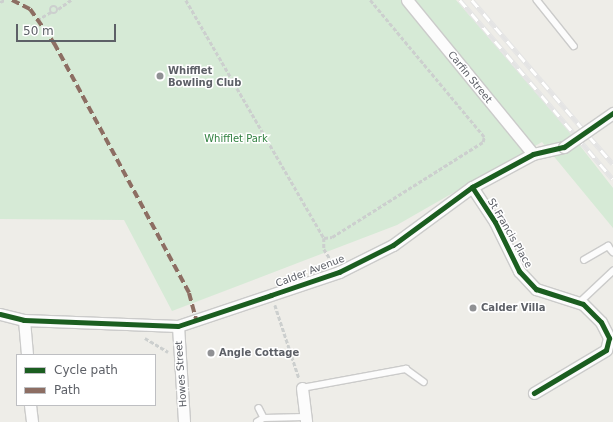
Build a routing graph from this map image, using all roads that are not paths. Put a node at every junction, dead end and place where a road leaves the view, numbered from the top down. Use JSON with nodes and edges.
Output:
{"nodes":[{"id":1,"x":407,"y":0,"type":"edge"},
{"id":2,"x":537,"y":0,"type":"edge"},
{"id":3,"x":574,"y":46,"type":"dead end"},
{"id":4,"x":613,"y":113,"type":"edge"},
{"id":5,"x":533,"y":154,"type":"junction"},
{"id":6,"x":472,"y":187,"type":"junction"},
{"id":7,"x":613,"y":252,"type":"edge"},
{"id":8,"x":584,"y":260,"type":"dead end"},
{"id":9,"x":613,"y":271,"type":"edge"},
{"id":10,"x":579,"y":303,"type":"junction"},
{"id":11,"x":0,"y":314,"type":"edge"},
{"id":12,"x":24,"y":320,"type":"junction"},
{"id":13,"x":178,"y":326,"type":"junction"},
{"id":14,"x":27,"y":354,"type":"edge"},
{"id":15,"x":424,"y":382,"type":"dead end"},
{"id":16,"x":302,"y":388,"type":"joint"},
{"id":17,"x":534,"y":393,"type":"dead end"},
{"id":18,"x":30,"y":406,"type":"edge"},
{"id":19,"x":259,"y":408,"type":"dead end"},
{"id":20,"x":264,"y":418,"type":"junction"},
{"id":21,"x":305,"y":419,"type":"edge"},
{"id":22,"x":32,"y":422,"type":"edge"},
{"id":23,"x":184,"y":422,"type":"edge"},
{"id":24,"x":258,"y":422,"type":"edge"}],
"edges":[{"from":1,"to":5,"type":"street","name":"Carfin Street"},
{"from":2,"to":3,"type":"lane"},
{"from":4,"to":5,"type":"street","name":"Calder Avenue","bridge":true},
{"from":5,"to":6,"type":"street","name":"Calder Avenue"},
{"from":6,"to":10,"type":"street","name":"St Francis Place"},
{"from":6,"to":13,"type":"street","name":"Calder Avenue"},
{"from":7,"to":8,"type":"lane"},
{"from":9,"to":10,"type":"lane"},
{"from":10,"to":17,"type":"street","name":"St Francis Place"},
{"from":11,"to":12,"type":"street","name":"Calder Avenue"},
{"from":12,"to":13,"type":"street","name":"Calder Avenue"},
{"from":12,"to":14,"type":"street"},
{"from":13,"to":23,"type":"street","name":"Howes Street"},
{"from":15,"to":16,"type":"lane"},
{"from":16,"to":21,"type":"street"},
{"from":18,"to":22,"type":"street"},
{"from":19,"to":20,"type":"lane"},
{"from":20,"to":21,"type":"lane"},
{"from":20,"to":24,"type":"lane"}]}
